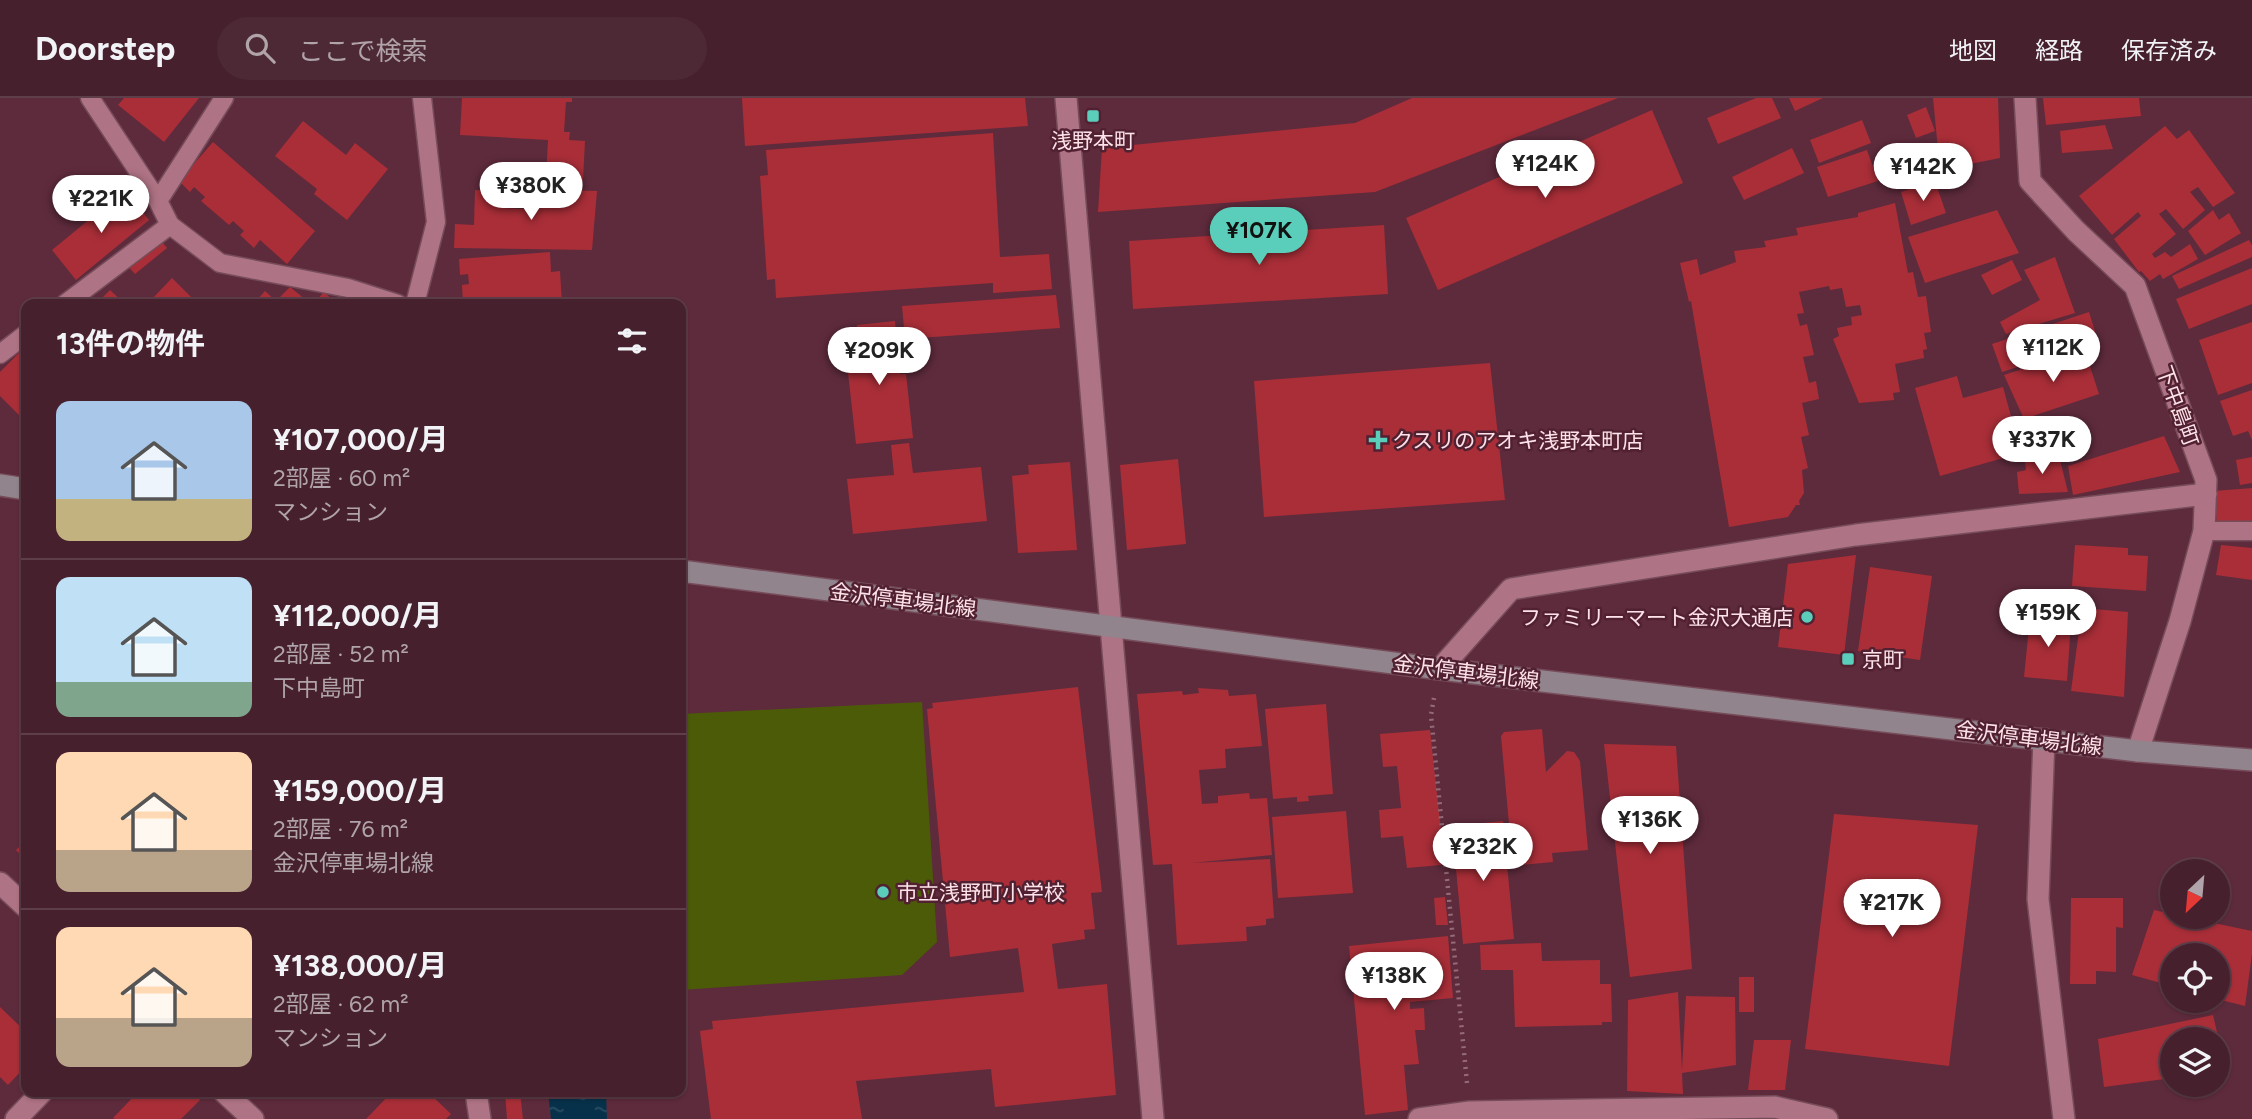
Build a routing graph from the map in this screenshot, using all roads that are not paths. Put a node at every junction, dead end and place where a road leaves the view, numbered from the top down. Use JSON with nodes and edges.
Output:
{"nodes":[{"id":1,"x":90,"y":98,"type":"edge"},
{"id":2,"x":225,"y":98,"type":"edge"},
{"id":3,"x":422,"y":98,"type":"edge"},
{"id":4,"x":1066,"y":98,"type":"edge"},
{"id":5,"x":2025,"y":98,"type":"edge"},
{"id":6,"x":158,"y":201,"type":"junction"},
{"id":7,"x":170,"y":225,"type":"junction"},
{"id":8,"x":72,"y":299,"type":"edge"},
{"id":9,"x":382,"y":299,"type":"edge"},
{"id":10,"x":416,"y":299,"type":"edge"},
{"id":11,"x":21,"y":338,"type":"edge"},
{"id":12,"x":0,"y":354,"type":"edge"},
{"id":13,"x":0,"y":485,"type":"edge"},
{"id":14,"x":21,"y":488,"type":"edge"},
{"id":15,"x":2206,"y":494,"type":"junction"},
{"id":16,"x":2204,"y":531,"type":"junction"},
{"id":17,"x":2252,"y":531,"type":"edge"},
{"id":18,"x":686,"y":572,"type":"edge"},
{"id":19,"x":1112,"y":627,"type":"junction"},
{"id":20,"x":1440,"y":670,"type":"junction"},
{"id":21,"x":2044,"y":739,"type":"junction"},
{"id":22,"x":2138,"y":751,"type":"junction"},
{"id":23,"x":2252,"y":760,"type":"edge"},
{"id":24,"x":0,"y":883,"type":"edge"},
{"id":25,"x":21,"y":902,"type":"edge"},
{"id":26,"x":37,"y":1097,"type":"edge"},
{"id":27,"x":229,"y":1097,"type":"edge"},
{"id":28,"x":477,"y":1097,"type":"edge"},
{"id":29,"x":1775,"y":1113,"type":"edge"},
{"id":30,"x":1470,"y":1115,"type":"edge"},
{"id":31,"x":16,"y":1119,"type":"edge"},
{"id":32,"x":253,"y":1119,"type":"edge"},
{"id":33,"x":480,"y":1119,"type":"edge"},
{"id":34,"x":1153,"y":1119,"type":"edge"},
{"id":35,"x":1419,"y":1119,"type":"edge"},
{"id":36,"x":1827,"y":1119,"type":"edge"},
{"id":37,"x":2064,"y":1119,"type":"edge"}],
"edges":[{"from":1,"to":6,"type":"lane"},
{"from":2,"to":6,"type":"lane"},
{"from":3,"to":10,"type":"lane"},
{"from":4,"to":19,"type":"street"},
{"from":5,"to":15,"type":"street","name":"下中島町"},
{"from":6,"to":7,"type":"lane"},
{"from":7,"to":8,"type":"lane"},
{"from":7,"to":9,"type":"lane"},
{"from":11,"to":12,"type":"lane"},
{"from":13,"to":14,"type":"main road"},
{"from":15,"to":16,"type":"street","name":"下中島町"},
{"from":15,"to":20,"type":"street"},
{"from":16,"to":17,"type":"lane"},
{"from":16,"to":22,"type":"street","name":"下中島町"},
{"from":18,"to":19,"type":"main road","name":"金沢停車場北線"},
{"from":19,"to":20,"type":"main road","name":"金沢停車場北線"},
{"from":19,"to":34,"type":"street"},
{"from":20,"to":21,"type":"main road","name":"金沢停車場北線"},
{"from":21,"to":22,"type":"main road","name":"金沢停車場北線"},
{"from":21,"to":37,"type":"street"},
{"from":22,"to":23,"type":"main road","name":"金沢停車場北線"},
{"from":24,"to":25,"type":"street"},
{"from":26,"to":31,"type":"street"},
{"from":27,"to":32,"type":"street"},
{"from":28,"to":33,"type":"street"},
{"from":29,"to":30,"type":"street"},
{"from":29,"to":36,"type":"street"},
{"from":30,"to":35,"type":"street"}]}
